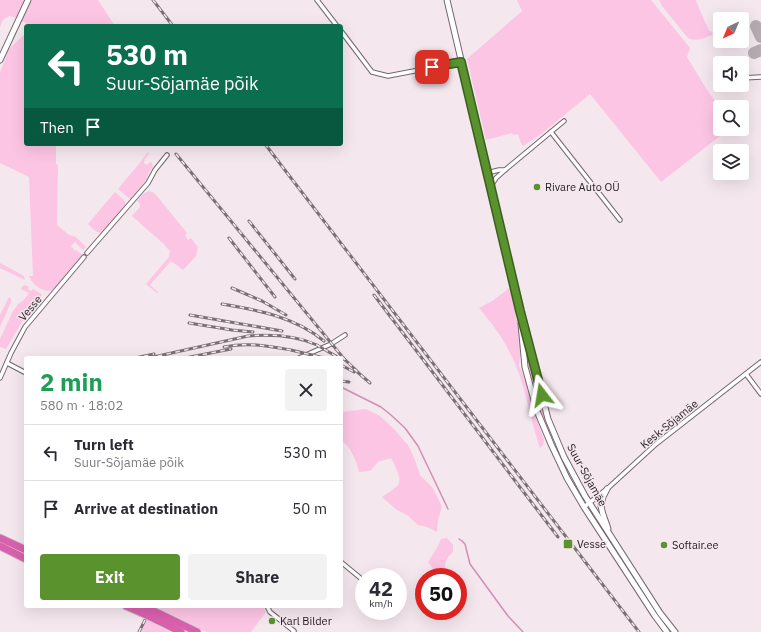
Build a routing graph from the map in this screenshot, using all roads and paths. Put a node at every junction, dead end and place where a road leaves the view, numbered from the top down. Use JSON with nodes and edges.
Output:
{"nodes":[{"id":1,"x":28,"y":0,"type":"edge"},
{"id":2,"x":317,"y":0,"type":"edge"},
{"id":3,"x":447,"y":0,"type":"edge"},
{"id":4,"x":335,"y":24,"type":"edge"},
{"id":5,"x":343,"y":34,"type":"edge"},
{"id":6,"x":0,"y":60,"type":"edge"},
{"id":7,"x":461,"y":62,"type":"junction"},
{"id":8,"x":761,"y":77,"type":"edge"},
{"id":9,"x":749,"y":78,"type":"edge"},
{"id":10,"x":564,"y":121,"type":"dead end"},
{"id":11,"x":551,"y":132,"type":"junction"},
{"id":12,"x":167,"y":155,"type":"dead end"},
{"id":13,"x":505,"y":170,"type":"junction"},
{"id":14,"x":487,"y":173,"type":"junction"},
{"id":15,"x":490,"y":187,"type":"junction"},
{"id":16,"x":620,"y":220,"type":"dead end"},
{"id":17,"x":520,"y":311,"type":"junction"},
{"id":18,"x":345,"y":335,"type":"dead end"},
{"id":19,"x":304,"y":356,"type":"edge"},
{"id":20,"x":532,"y":358,"type":"junction"},
{"id":21,"x":524,"y":360,"type":"junction"},
{"id":22,"x":761,"y":362,"type":"edge"},
{"id":23,"x":7,"y":363,"type":"junction"},
{"id":24,"x":24,"y":372,"type":"edge"},
{"id":25,"x":746,"y":374,"type":"junction"},
{"id":26,"x":0,"y":378,"type":"edge"},
{"id":27,"x":761,"y":394,"type":"edge"},
{"id":28,"x":607,"y":489,"type":"junction"},
{"id":29,"x":590,"y":503,"type":"junction"},
{"id":30,"x":584,"y":507,"type":"junction"},
{"id":31,"x":610,"y":534,"type":"junction"},
{"id":32,"x":0,"y":538,"type":"edge"},
{"id":33,"x":0,"y":546,"type":"edge"},
{"id":34,"x":24,"y":549,"type":"edge"},
{"id":35,"x":24,"y":558,"type":"edge"},
{"id":36,"x":343,"y":564,"type":"edge"},
{"id":37,"x":355,"y":574,"type":"edge"},
{"id":38,"x":268,"y":608,"type":"edge"},
{"id":39,"x":141,"y":609,"type":"edge"},
{"id":40,"x":158,"y":617,"type":"junction"},
{"id":41,"x":181,"y":632,"type":"edge"},
{"id":42,"x":197,"y":632,"type":"edge"},
{"id":43,"x":293,"y":632,"type":"edge"},
{"id":44,"x":667,"y":632,"type":"edge"},
{"id":45,"x":675,"y":632,"type":"edge"}],
"edges":[{"from":1,"to":6,"type":"main road"},
{"from":2,"to":4,"type":"street"},
{"from":3,"to":7,"type":"main road","name":"Suur-Sõjamäe"},
{"from":5,"to":7,"type":"street"},
{"from":7,"to":14,"type":"main road","name":"Suur-Sõjamäe"},
{"from":8,"to":9,"type":"street"},
{"from":10,"to":11,"type":"street"},
{"from":11,"to":13,"type":"street"},
{"from":11,"to":16,"type":"street"},
{"from":12,"to":23,"type":"street","name":"Vesse"},
{"from":13,"to":14,"type":"street"},
{"from":13,"to":15,"type":"street"},
{"from":14,"to":15,"type":"main road","name":"Suur-Sõjamäe"},
{"from":15,"to":17,"type":"main road","name":"Suur-Sõjamäe"},
{"from":17,"to":20,"type":"main road","name":"Suur-Sõjamäe"},
{"from":17,"to":21,"type":"main road","name":"Suur-Sõjamäe"},
{"from":18,"to":19,"type":"street"},
{"from":20,"to":21,"type":"main road"},
{"from":20,"to":29,"type":"main road","name":"Suur-Sõjamäe"},
{"from":21,"to":30,"type":"main road","name":"Suur-Sõjamäe"},
{"from":22,"to":25,"type":"street","name":"Kesk-Sõjamäe"},
{"from":23,"to":24,"type":"street"},
{"from":23,"to":26,"type":"street","name":"Vesse"},
{"from":25,"to":27,"type":"street"},
{"from":25,"to":28,"type":"street","name":"Kesk-Sõjamäe"},
{"from":28,"to":29,"type":"street","name":"Kesk-Sõjamäe"},
{"from":28,"to":31,"type":"main road"},
{"from":29,"to":30,"type":"street","name":"Kesk-Sõjamäe"},
{"from":29,"to":31,"type":"main road","name":"Suur-Sõjamäe"},
{"from":30,"to":44,"type":"main road","name":"Suur-Sõjamäe"},
{"from":31,"to":45,"type":"main road","name":"Suur-Sõjamäe"},
{"from":32,"to":34,"type":"highway"},
{"from":33,"to":35,"type":"highway"},
{"from":36,"to":37,"type":"street"},
{"from":38,"to":43,"type":"street"},
{"from":39,"to":40,"type":"highway","bridge":true},
{"from":40,"to":41,"type":"highway"},
{"from":40,"to":42,"type":"highway"}]}
